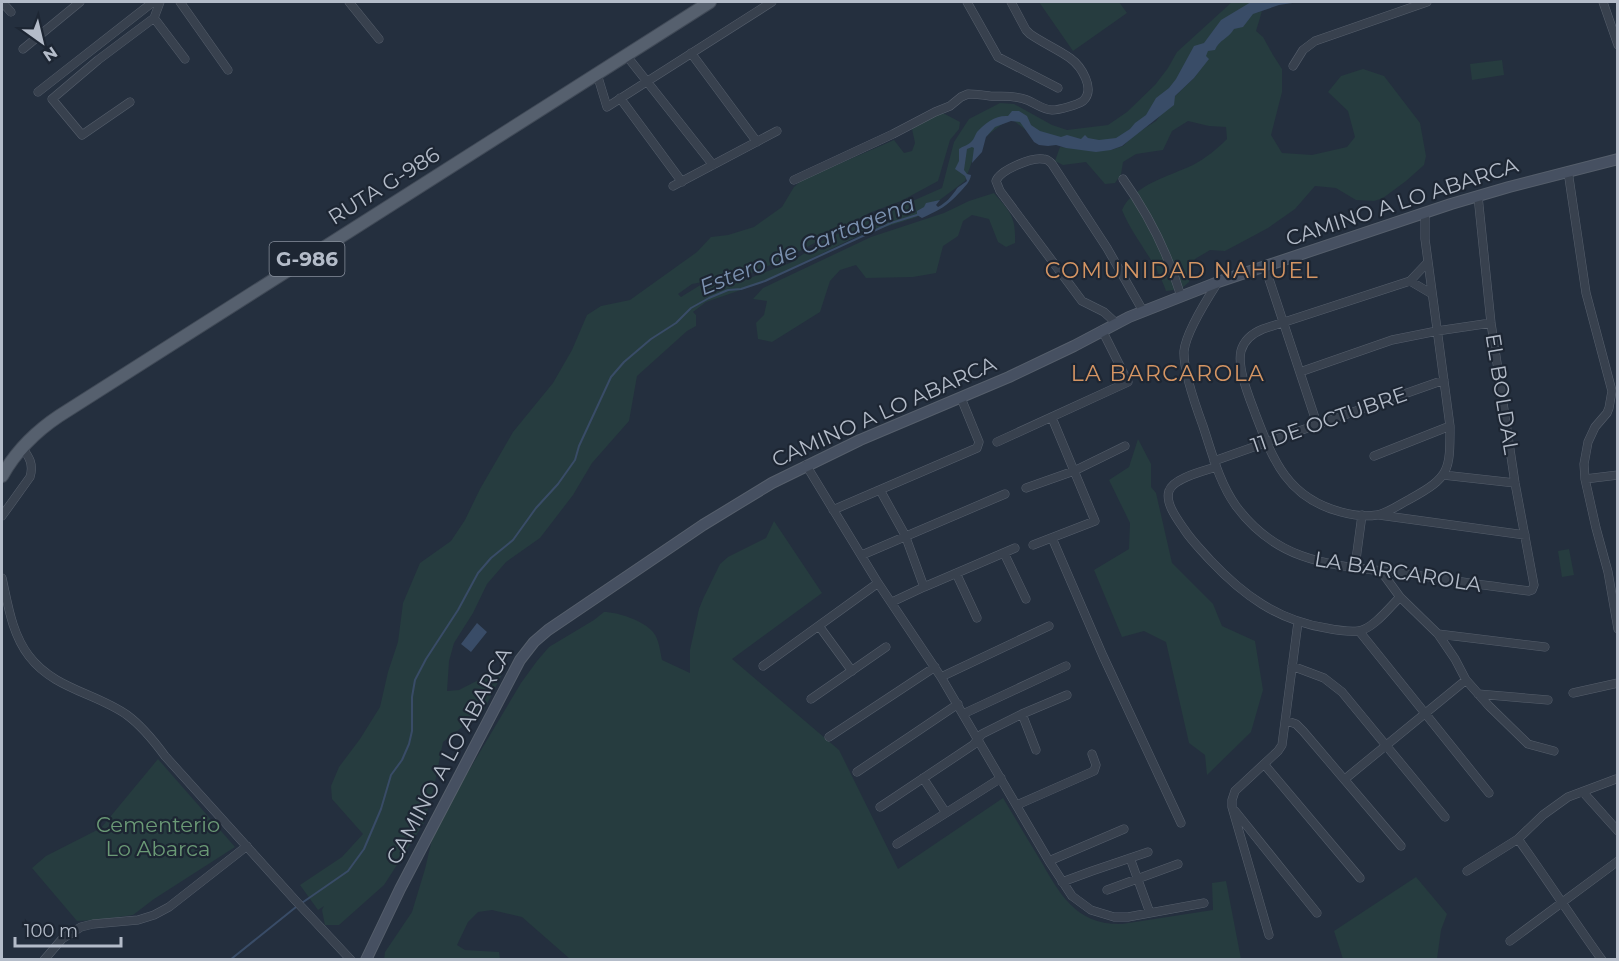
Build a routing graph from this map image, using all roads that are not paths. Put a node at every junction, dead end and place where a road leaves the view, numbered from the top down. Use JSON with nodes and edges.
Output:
{"nodes":[{"id":1,"x":2,"y":2,"type":"edge"},
{"id":2,"x":80,"y":2,"type":"edge"},
{"id":3,"x":153,"y":2,"type":"edge"},
{"id":4,"x":160,"y":2,"type":"edge"},
{"id":5,"x":180,"y":2,"type":"edge"},
{"id":6,"x":349,"y":2,"type":"edge"},
{"id":7,"x":710,"y":2,"type":"edge"},
{"id":8,"x":772,"y":2,"type":"edge"},
{"id":9,"x":967,"y":2,"type":"edge"},
{"id":10,"x":1011,"y":2,"type":"edge"},
{"id":11,"x":1427,"y":2,"type":"edge"},
{"id":12,"x":1603,"y":2,"type":"edge"},
{"id":13,"x":11,"y":12,"type":"dead end"},
{"id":14,"x":154,"y":18,"type":"junction"},
{"id":15,"x":380,"y":39,"type":"dead end"},
{"id":16,"x":1617,"y":45,"type":"edge"},
{"id":17,"x":22,"y":48,"type":"dead end"},
{"id":18,"x":691,"y":53,"type":"junction"},
{"id":19,"x":626,"y":55,"type":"junction"},
{"id":20,"x":185,"y":59,"type":"dead end"},
{"id":21,"x":1293,"y":66,"type":"dead end"},
{"id":22,"x":228,"y":70,"type":"dead end"},
{"id":23,"x":597,"y":74,"type":"junction"},
{"id":24,"x":646,"y":82,"type":"junction"},
{"id":25,"x":1058,"y":88,"type":"dead end"},
{"id":26,"x":620,"y":98,"type":"junction"},
{"id":27,"x":52,"y":99,"type":"junction"},
{"id":28,"x":130,"y":102,"type":"dead end"},
{"id":29,"x":777,"y":131,"type":"dead end"},
{"id":30,"x":757,"y":142,"type":"junction"},
{"id":31,"x":1617,"y":159,"type":"edge"},
{"id":32,"x":713,"y":165,"type":"junction"},
{"id":33,"x":1568,"y":171,"type":"junction"},
{"id":34,"x":1123,"y":179,"type":"dead end"},
{"id":35,"x":794,"y":180,"type":"dead end"},
{"id":36,"x":682,"y":182,"type":"junction"},
{"id":37,"x":673,"y":186,"type":"dead end"},
{"id":38,"x":1478,"y":196,"type":"junction"},
{"id":39,"x":1425,"y":213,"type":"junction"},
{"id":40,"x":1428,"y":262,"type":"junction"},
{"id":41,"x":1265,"y":267,"type":"junction"},
{"id":42,"x":1410,"y":281,"type":"junction"},
{"id":43,"x":1218,"y":282,"type":"junction"},
{"id":44,"x":1432,"y":294,"type":"junction"},
{"id":45,"x":1182,"y":296,"type":"junction"},
{"id":46,"x":1143,"y":311,"type":"junction"},
{"id":47,"x":1284,"y":322,"type":"junction"},
{"id":48,"x":1116,"y":323,"type":"junction"},
{"id":49,"x":1491,"y":323,"type":"junction"},
{"id":50,"x":1102,"y":330,"type":"junction"},
{"id":51,"x":1437,"y":331,"type":"junction"},
{"id":52,"x":1300,"y":372,"type":"junction"},
{"id":53,"x":1444,"y":380,"type":"junction"},
{"id":54,"x":961,"y":398,"type":"junction"},
{"id":55,"x":1052,"y":418,"type":"junction"},
{"id":56,"x":1317,"y":424,"type":"junction"},
{"id":57,"x":1450,"y":426,"type":"junction"},
{"id":58,"x":997,"y":442,"type":"dead end"},
{"id":59,"x":1267,"y":443,"type":"junction"},
{"id":60,"x":1125,"y":446,"type":"dead end"},
{"id":61,"x":22,"y":447,"type":"junction"},
{"id":62,"x":1374,"y":456,"type":"dead end"},
{"id":63,"x":1215,"y":464,"type":"junction"},
{"id":64,"x":806,"y":465,"type":"junction"},
{"id":65,"x":1074,"y":471,"type":"junction"},
{"id":66,"x":1443,"y":475,"type":"junction"},
{"id":67,"x":1617,"y":475,"type":"edge"},
{"id":68,"x":2,"y":476,"type":"edge"},
{"id":69,"x":1585,"y":479,"type":"junction"},
{"id":70,"x":1515,"y":483,"type":"junction"},
{"id":71,"x":1026,"y":488,"type":"dead end"},
{"id":72,"x":880,"y":490,"type":"junction"},
{"id":73,"x":1005,"y":494,"type":"dead end"},
{"id":74,"x":833,"y":510,"type":"junction"},
{"id":75,"x":1362,"y":515,"type":"junction"},
{"id":76,"x":1379,"y":515,"type":"junction"},
{"id":77,"x":2,"y":516,"type":"edge"},
{"id":78,"x":905,"y":535,"type":"junction"},
{"id":79,"x":1525,"y":535,"type":"junction"},
{"id":80,"x":1052,"y":538,"type":"junction"},
{"id":81,"x":1033,"y":545,"type":"dead end"},
{"id":82,"x":1015,"y":548,"type":"dead end"},
{"id":83,"x":1004,"y":553,"type":"junction"},
{"id":84,"x":861,"y":555,"type":"junction"},
{"id":85,"x":1355,"y":567,"type":"junction"},
{"id":86,"x":1381,"y":571,"type":"junction"},
{"id":87,"x":1617,"y":571,"type":"edge"},
{"id":88,"x":1608,"y":572,"type":"junction"},
{"id":89,"x":956,"y":573,"type":"junction"},
{"id":90,"x":2,"y":578,"type":"edge"},
{"id":91,"x":878,"y":583,"type":"junction"},
{"id":92,"x":924,"y":586,"type":"junction"},
{"id":93,"x":1532,"y":590,"type":"joint"},
{"id":94,"x":1400,"y":597,"type":"junction"},
{"id":95,"x":1026,"y":599,"type":"dead end"},
{"id":96,"x":892,"y":602,"type":"junction"},
{"id":97,"x":978,"y":618,"type":"dead end"},
{"id":98,"x":1299,"y":622,"type":"junction"},
{"id":99,"x":819,"y":626,"type":"junction"},
{"id":100,"x":1049,"y":626,"type":"dead end"},
{"id":101,"x":1617,"y":629,"type":"edge"},
{"id":102,"x":1359,"y":631,"type":"junction"},
{"id":103,"x":1438,"y":634,"type":"junction"},
{"id":104,"x":885,"y":647,"type":"dead end"},
{"id":105,"x":1545,"y":647,"type":"dead end"},
{"id":106,"x":763,"y":666,"type":"dead end"},
{"id":107,"x":1066,"y":666,"type":"dead end"},
{"id":108,"x":1292,"y":666,"type":"junction"},
{"id":109,"x":935,"y":667,"type":"junction"},
{"id":110,"x":852,"y":671,"type":"junction"},
{"id":111,"x":941,"y":676,"type":"junction"},
{"id":112,"x":1466,"y":680,"type":"junction"},
{"id":113,"x":1617,"y":683,"type":"edge"},
{"id":114,"x":1573,"y":693,"type":"dead end"},
{"id":115,"x":1478,"y":694,"type":"junction"},
{"id":116,"x":1067,"y":695,"type":"dead end"},
{"id":117,"x":811,"y":699,"type":"dead end"},
{"id":118,"x":1548,"y":700,"type":"dead end"},
{"id":119,"x":958,"y":704,"type":"junction"},
{"id":120,"x":1425,"y":713,"type":"junction"},
{"id":121,"x":963,"y":714,"type":"junction"},
{"id":122,"x":1022,"y":714,"type":"junction"},
{"id":123,"x":1287,"y":721,"type":"junction"},
{"id":124,"x":829,"y":737,"type":"dead end"},
{"id":125,"x":978,"y":739,"type":"junction"},
{"id":126,"x":1386,"y":745,"type":"junction"},
{"id":127,"x":1036,"y":750,"type":"dead end"},
{"id":128,"x":1554,"y":751,"type":"dead end"},
{"id":129,"x":1092,"y":754,"type":"dead end"},
{"id":130,"x":1264,"y":764,"type":"junction"},
{"id":131,"x":857,"y":771,"type":"dead end"},
{"id":132,"x":923,"y":778,"type":"junction"},
{"id":133,"x":1001,"y":778,"type":"junction"},
{"id":134,"x":1345,"y":779,"type":"junction"},
{"id":135,"x":1616,"y":779,"type":"dead end"},
{"id":136,"x":1583,"y":792,"type":"junction"},
{"id":137,"x":1489,"y":793,"type":"dead end"},
{"id":138,"x":1017,"y":805,"type":"junction"},
{"id":139,"x":880,"y":807,"type":"dead end"},
{"id":140,"x":1232,"y":807,"type":"junction"},
{"id":141,"x":946,"y":813,"type":"junction"},
{"id":142,"x":1445,"y":817,"type":"dead end"},
{"id":143,"x":1181,"y":823,"type":"dead end"},
{"id":144,"x":1124,"y":829,"type":"dead end"},
{"id":145,"x":1617,"y":831,"type":"edge"},
{"id":146,"x":1518,"y":839,"type":"junction"},
{"id":147,"x":897,"y":844,"type":"dead end"},
{"id":148,"x":247,"y":846,"type":"junction"},
{"id":149,"x":1401,"y":846,"type":"dead end"},
{"id":150,"x":1148,"y":852,"type":"dead end"},
{"id":151,"x":1130,"y":858,"type":"junction"},
{"id":152,"x":1049,"y":861,"type":"junction"},
{"id":153,"x":1617,"y":861,"type":"edge"},
{"id":154,"x":1178,"y":864,"type":"dead end"},
{"id":155,"x":1467,"y":871,"type":"dead end"},
{"id":156,"x":1360,"y":878,"type":"dead end"},
{"id":157,"x":1138,"y":879,"type":"junction"},
{"id":158,"x":1062,"y":882,"type":"junction"},
{"id":159,"x":1107,"y":890,"type":"dead end"},
{"id":160,"x":1562,"y":902,"type":"junction"},
{"id":161,"x":1204,"y":903,"type":"dead end"},
{"id":162,"x":1150,"y":913,"type":"junction"},
{"id":163,"x":1317,"y":913,"type":"dead end"},
{"id":164,"x":1269,"y":935,"type":"dead end"},
{"id":165,"x":1510,"y":941,"type":"dead end"},
{"id":166,"x":44,"y":960,"type":"edge"},
{"id":167,"x":351,"y":960,"type":"edge"},
{"id":168,"x":366,"y":960,"type":"edge"},
{"id":169,"x":1602,"y":960,"type":"edge"}],
"edges":[{"from":1,"to":13,"type":"street"},
{"from":2,"to":17,"type":"street"},
{"from":3,"to":27,"type":"street"},
{"from":4,"to":14,"type":"street"},
{"from":5,"to":22,"type":"street"},
{"from":6,"to":15,"type":"street"},
{"from":7,"to":19,"type":"main road","name":"RUTA G-986","number":"G-986"},
{"from":8,"to":18,"type":"street"},
{"from":9,"to":25,"type":"street"},
{"from":10,"to":35,"type":"street"},
{"from":11,"to":21,"type":"street"},
{"from":12,"to":16,"type":"street"},
{"from":14,"to":20,"type":"street"},
{"from":14,"to":27,"type":"street"},
{"from":18,"to":24,"type":"street"},
{"from":18,"to":30,"type":"street"},
{"from":19,"to":23,"type":"main road","name":"RUTA G-986","number":"G-986"},
{"from":19,"to":24,"type":"street"},
{"from":23,"to":26,"type":"street"},
{"from":23,"to":61,"type":"main road","name":"RUTA G-986","number":"G-986"},
{"from":24,"to":26,"type":"street"},
{"from":24,"to":32,"type":"street"},
{"from":26,"to":36,"type":"street"},
{"from":27,"to":28,"type":"street"},
{"from":29,"to":30,"type":"street"},
{"from":30,"to":32,"type":"street"},
{"from":31,"to":33,"type":"main road","name":"CAMINO A LO ABARCA"},
{"from":32,"to":36,"type":"street"},
{"from":33,"to":38,"type":"main road","name":"CAMINO A LO ABARCA"},
{"from":33,"to":69,"type":"street"},
{"from":34,"to":45,"type":"street"},
{"from":36,"to":37,"type":"street"},
{"from":38,"to":39,"type":"main road","name":"CAMINO A LO ABARCA"},
{"from":38,"to":49,"type":"street","name":"EL BOLDAL"},
{"from":39,"to":40,"type":"street"},
{"from":39,"to":41,"type":"main road","name":"CAMINO A LO ABARCA"},
{"from":40,"to":42,"type":"street"},
{"from":40,"to":44,"type":"street"},
{"from":41,"to":43,"type":"main road","name":"CAMINO A LO ABARCA"},
{"from":41,"to":47,"type":"street"},
{"from":42,"to":44,"type":"street"},
{"from":42,"to":47,"type":"street"},
{"from":43,"to":45,"type":"main road","name":"CAMINO A LO ABARCA"},
{"from":43,"to":63,"type":"street","name":"LA BARCAROLA"},
{"from":44,"to":51,"type":"street"},
{"from":45,"to":46,"type":"main road","name":"CAMINO A LO ABARCA"},
{"from":46,"to":48,"type":"main road","name":"CAMINO A LO ABARCA"},
{"from":46,"to":48,"type":"street"},
{"from":47,"to":52,"type":"street"},
{"from":47,"to":59,"type":"street"},
{"from":48,"to":50,"type":"main road","name":"CAMINO A LO ABARCA"},
{"from":49,"to":51,"type":"street"},
{"from":49,"to":70,"type":"street","name":"EL BOLDAL"},
{"from":50,"to":54,"type":"main road","name":"CAMINO A LO ABARCA"},
{"from":50,"to":55,"type":"street"},
{"from":51,"to":52,"type":"street"},
{"from":51,"to":53,"type":"street"},
{"from":52,"to":56,"type":"street"},
{"from":53,"to":56,"type":"street","name":"11 DE OCTUBRE"},
{"from":53,"to":57,"type":"street"},
{"from":54,"to":64,"type":"main road","name":"CAMINO A LO ABARCA"},
{"from":54,"to":72,"type":"street"},
{"from":55,"to":58,"type":"street"},
{"from":55,"to":65,"type":"street"},
{"from":56,"to":59,"type":"street","name":"11 DE OCTUBRE"},
{"from":57,"to":62,"type":"street"},
{"from":57,"to":66,"type":"street"},
{"from":59,"to":63,"type":"street","name":"11 DE OCTUBRE"},
{"from":59,"to":75,"type":"street"},
{"from":60,"to":65,"type":"street"},
{"from":61,"to":68,"type":"main road","name":"RUTA G-986","number":"G-986"},
{"from":61,"to":77,"type":"street"},
{"from":63,"to":85,"type":"street","name":"LA BARCAROLA"},
{"from":63,"to":98,"type":"street","name":"11 DE OCTUBRE"},
{"from":64,"to":74,"type":"street"},
{"from":64,"to":168,"type":"main road","name":"CAMINO A LO ABARCA"},
{"from":65,"to":71,"type":"street"},
{"from":65,"to":80,"type":"street"},
{"from":66,"to":70,"type":"street"},
{"from":66,"to":76,"type":"street"},
{"from":67,"to":69,"type":"street"},
{"from":69,"to":88,"type":"street"},
{"from":70,"to":79,"type":"street","name":"EL BOLDAL"},
{"from":72,"to":74,"type":"street"},
{"from":72,"to":78,"type":"street"},
{"from":73,"to":78,"type":"street"},
{"from":74,"to":84,"type":"street"},
{"from":75,"to":76,"type":"street"},
{"from":75,"to":85,"type":"street"},
{"from":76,"to":79,"type":"street"},
{"from":78,"to":84,"type":"street"},
{"from":78,"to":92,"type":"street"},
{"from":79,"to":93,"type":"street","name":"EL BOLDAL"},
{"from":80,"to":81,"type":"street"},
{"from":80,"to":143,"type":"street"},
{"from":82,"to":83,"type":"street"},
{"from":83,"to":89,"type":"street"},
{"from":83,"to":95,"type":"street"},
{"from":84,"to":91,"type":"street"},
{"from":85,"to":86,"type":"street","name":"LA BARCAROLA"},
{"from":86,"to":93,"type":"street","name":"LA BARCAROLA"},
{"from":86,"to":94,"type":"street"},
{"from":87,"to":88,"type":"street"},
{"from":88,"to":101,"type":"street"},
{"from":89,"to":92,"type":"street"},
{"from":89,"to":97,"type":"street"},
{"from":90,"to":148,"type":"street"},
{"from":91,"to":96,"type":"street"},
{"from":91,"to":99,"type":"street"},
{"from":92,"to":96,"type":"street"},
{"from":94,"to":102,"type":"street"},
{"from":94,"to":103,"type":"street"},
{"from":96,"to":109,"type":"street"},
{"from":98,"to":102,"type":"street","name":"11 DE OCTUBRE"},
{"from":98,"to":108,"type":"street"},
{"from":99,"to":106,"type":"street"},
{"from":99,"to":110,"type":"street"},
{"from":100,"to":111,"type":"street"},
{"from":102,"to":120,"type":"street"},
{"from":103,"to":105,"type":"street"},
{"from":103,"to":112,"type":"street"},
{"from":104,"to":110,"type":"street"},
{"from":107,"to":121,"type":"street"},
{"from":108,"to":123,"type":"street"},
{"from":108,"to":126,"type":"street"},
{"from":109,"to":111,"type":"street"},
{"from":109,"to":124,"type":"street"},
{"from":110,"to":117,"type":"street"},
{"from":111,"to":119,"type":"street"},
{"from":112,"to":115,"type":"street"},
{"from":112,"to":120,"type":"street"},
{"from":113,"to":114,"type":"street"},
{"from":115,"to":118,"type":"street"},
{"from":115,"to":128,"type":"street"},
{"from":116,"to":122,"type":"street"},
{"from":119,"to":121,"type":"street"},
{"from":119,"to":131,"type":"street"},
{"from":120,"to":126,"type":"street"},
{"from":120,"to":137,"type":"street"},
{"from":121,"to":125,"type":"street"},
{"from":122,"to":125,"type":"street"},
{"from":122,"to":127,"type":"street"},
{"from":123,"to":130,"type":"street"},
{"from":123,"to":134,"type":"street"},
{"from":125,"to":132,"type":"street"},
{"from":125,"to":133,"type":"street"},
{"from":126,"to":134,"type":"street"},
{"from":126,"to":142,"type":"street"},
{"from":129,"to":138,"type":"street"},
{"from":130,"to":140,"type":"street"},
{"from":130,"to":156,"type":"street"},
{"from":132,"to":139,"type":"street"},
{"from":132,"to":141,"type":"street"},
{"from":133,"to":138,"type":"street"},
{"from":133,"to":141,"type":"street"},
{"from":134,"to":149,"type":"street"},
{"from":135,"to":136,"type":"street"},
{"from":136,"to":145,"type":"street"},
{"from":136,"to":146,"type":"street"},
{"from":138,"to":152,"type":"street"},
{"from":140,"to":163,"type":"street"},
{"from":140,"to":164,"type":"street"},
{"from":141,"to":147,"type":"street"},
{"from":144,"to":152,"type":"street"},
{"from":146,"to":155,"type":"street"},
{"from":146,"to":160,"type":"street"},
{"from":148,"to":166,"type":"street"},
{"from":148,"to":167,"type":"street"},
{"from":150,"to":151,"type":"street"},
{"from":151,"to":157,"type":"street"},
{"from":151,"to":158,"type":"street"},
{"from":152,"to":158,"type":"street"},
{"from":153,"to":160,"type":"street"},
{"from":154,"to":157,"type":"street"},
{"from":157,"to":159,"type":"street"},
{"from":157,"to":162,"type":"street"},
{"from":158,"to":162,"type":"street"},
{"from":160,"to":165,"type":"street"},
{"from":160,"to":169,"type":"street"},
{"from":161,"to":162,"type":"street"}]}
